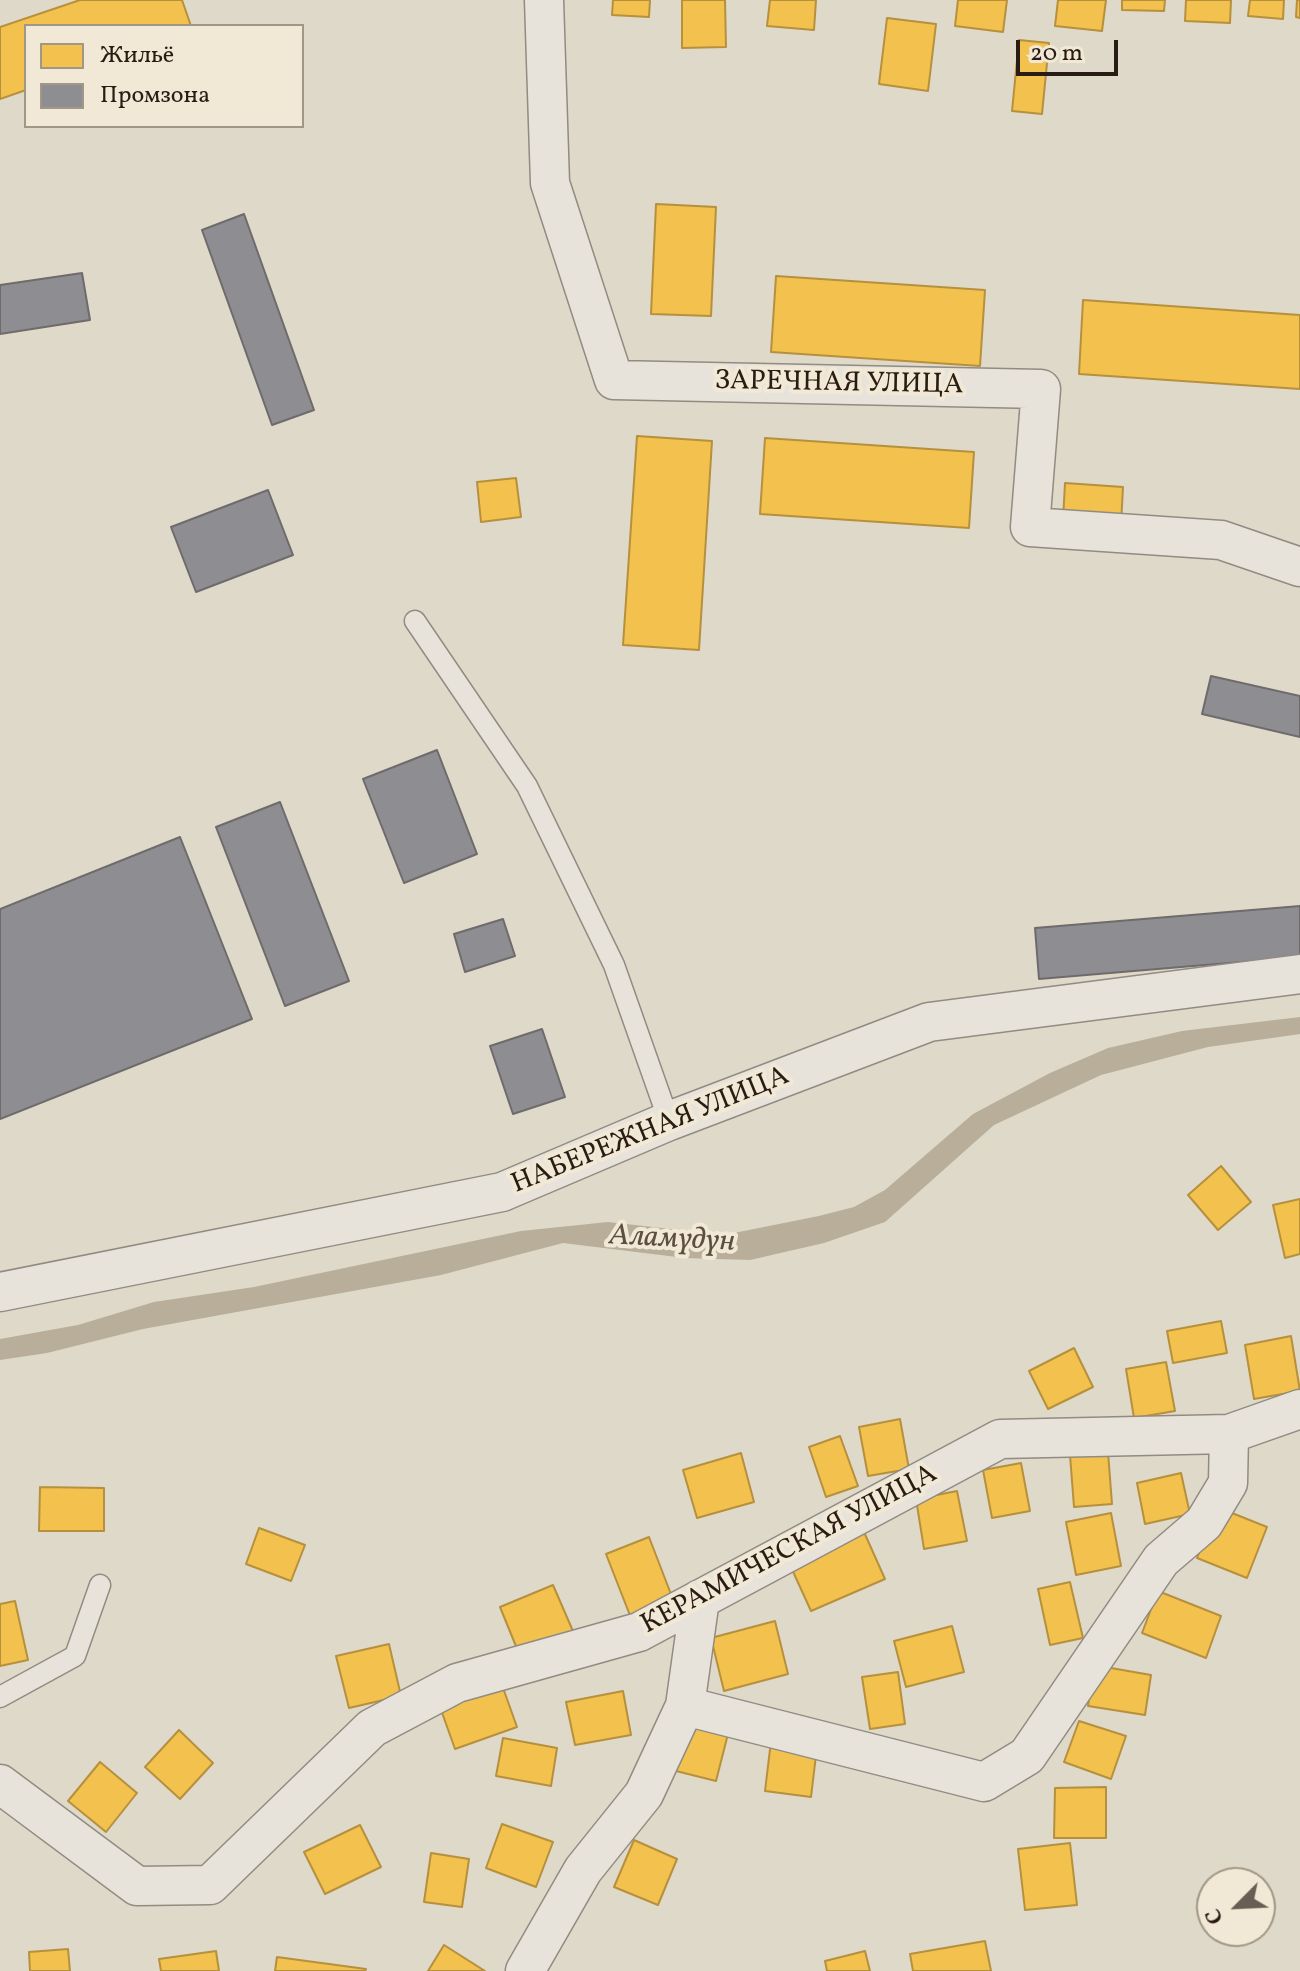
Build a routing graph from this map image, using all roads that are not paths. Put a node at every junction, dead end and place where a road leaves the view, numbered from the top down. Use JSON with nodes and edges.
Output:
{"nodes":[{"id":1,"x":544,"y":0,"type":"edge"},
{"id":2,"x":1300,"y":567,"type":"edge"},
{"id":3,"x":415,"y":621,"type":"dead end"},
{"id":4,"x":1300,"y":974,"type":"edge"},
{"id":5,"x":669,"y":1121,"type":"junction"},
{"id":6,"x":0,"y":1292,"type":"edge"},
{"id":7,"x":1300,"y":1409,"type":"edge"},
{"id":8,"x":1229,"y":1434,"type":"junction"},
{"id":9,"x":100,"y":1585,"type":"dead end"},
{"id":10,"x":700,"y":1599,"type":"junction"},
{"id":11,"x":0,"y":1697,"type":"edge"},
{"id":12,"x":685,"y":1706,"type":"junction"},
{"id":13,"x":0,"y":1784,"type":"edge"},
{"id":14,"x":525,"y":1971,"type":"edge"}],
"edges":[{"from":1,"to":2,"type":"street","name":"ЗАРЕЧНАЯ УЛИЦА"},
{"from":3,"to":5,"type":"lane"},
{"from":4,"to":5,"type":"street","name":"НАБЕРЕЖНАЯ УЛИЦА"},
{"from":5,"to":6,"type":"street","name":"НАБЕРЕЖНАЯ УЛИЦА"},
{"from":7,"to":8,"type":"street","name":"КЕРАМИЧЕСКАЯ УЛИЦА"},
{"from":8,"to":10,"type":"street","name":"КЕРАМИЧЕСКАЯ УЛИЦА"},
{"from":8,"to":12,"type":"street"},
{"from":9,"to":11,"type":"lane"},
{"from":10,"to":12,"type":"street"},
{"from":10,"to":13,"type":"street","name":"КЕРАМИЧЕСКАЯ УЛИЦА"},
{"from":12,"to":14,"type":"street"}]}
